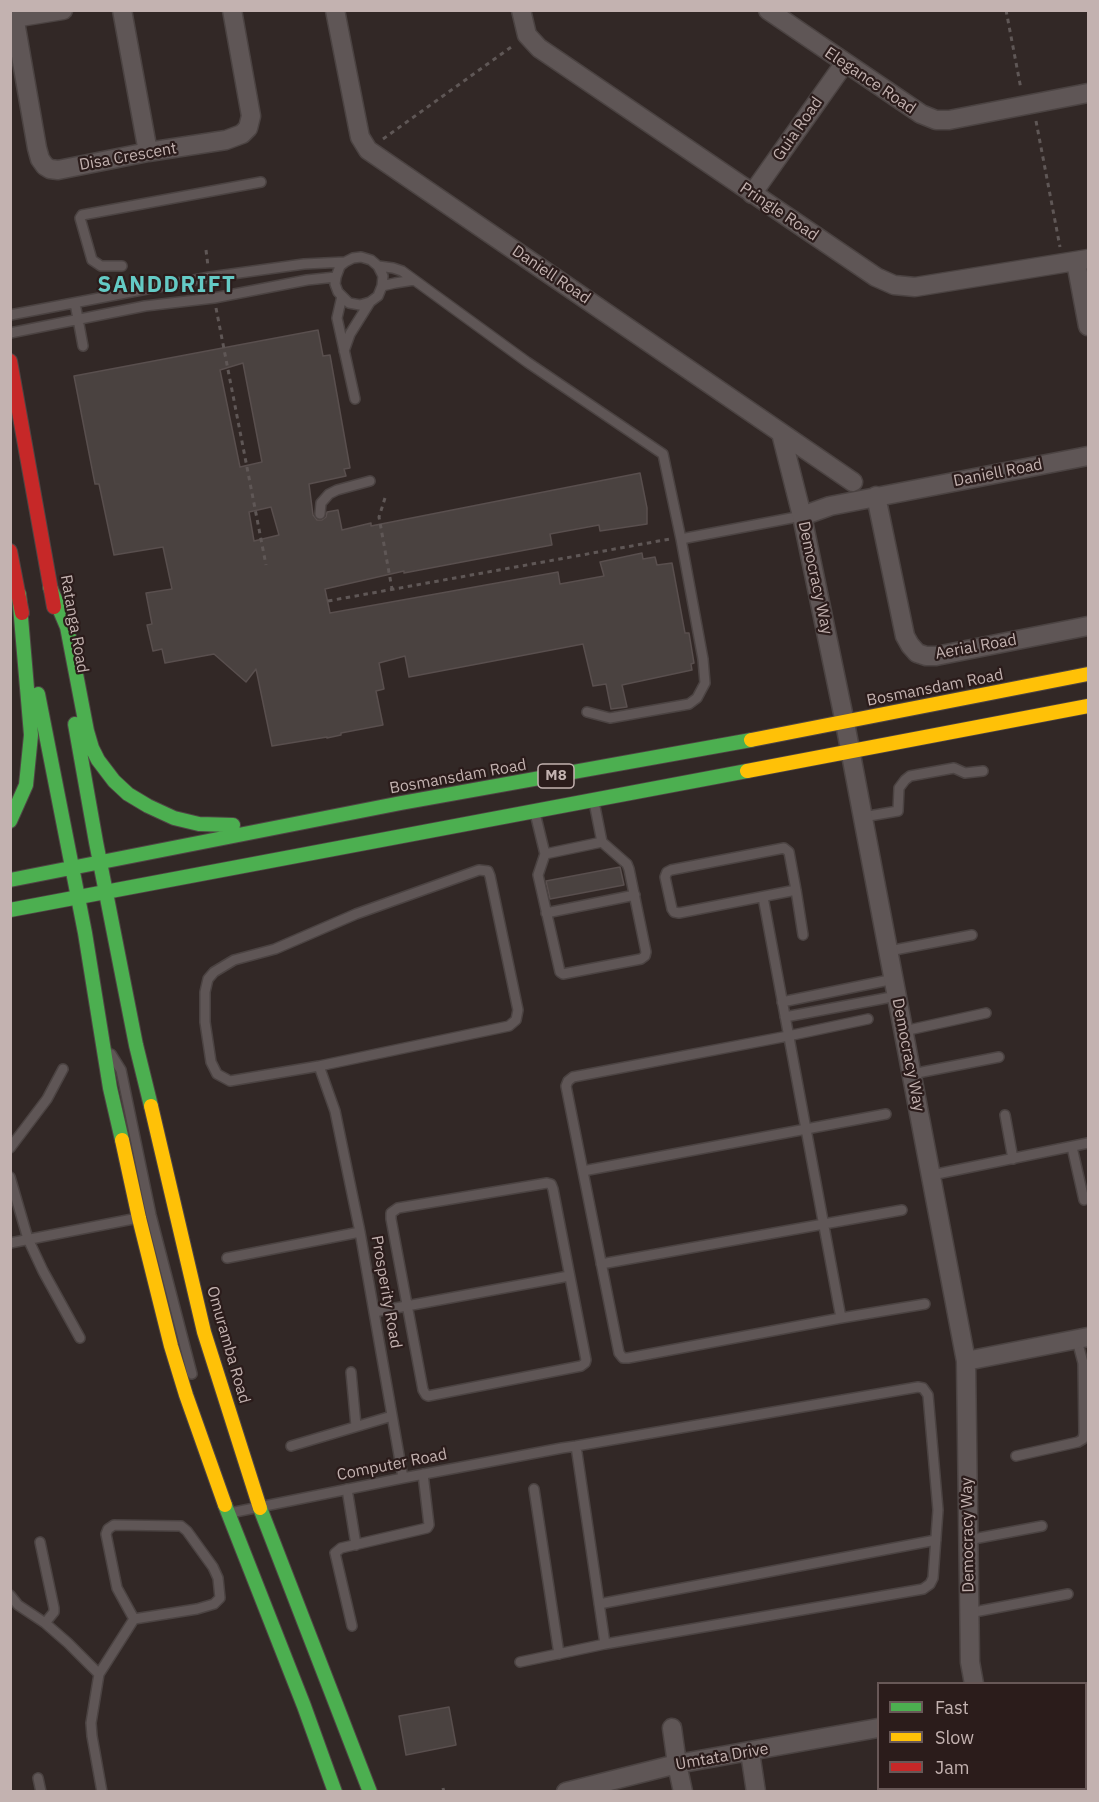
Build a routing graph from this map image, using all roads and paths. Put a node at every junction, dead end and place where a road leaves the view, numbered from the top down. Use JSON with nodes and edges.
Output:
{"nodes":[{"id":1,"x":63,"y":10,"type":"edge"},
{"id":2,"x":122,"y":10,"type":"edge"},
{"id":3,"x":232,"y":10,"type":"edge"},
{"id":4,"x":335,"y":10,"type":"edge"},
{"id":5,"x":521,"y":10,"type":"edge"},
{"id":6,"x":768,"y":10,"type":"edge"},
{"id":7,"x":1006,"y":10,"type":"edge"},
{"id":8,"x":14,"y":14,"type":"edge"},
{"id":9,"x":527,"y":35,"type":"junction"},
{"id":10,"x":844,"y":64,"type":"junction"},
{"id":11,"x":1089,"y":93,"type":"edge"},
{"id":12,"x":1028,"y":105,"type":"junction"},
{"id":13,"x":368,"y":150,"type":"junction"},
{"id":14,"x":148,"y":152,"type":"junction"},
{"id":15,"x":261,"y":182,"type":"dead end"},
{"id":16,"x":752,"y":194,"type":"junction"},
{"id":17,"x":1076,"y":261,"type":"edge"},
{"id":18,"x":345,"y":262,"type":"junction"},
{"id":19,"x":122,"y":266,"type":"dead end"},
{"id":20,"x":378,"y":266,"type":"junction"},
{"id":21,"x":336,"y":277,"type":"junction"},
{"id":22,"x":414,"y":280,"type":"junction"},
{"id":23,"x":382,"y":286,"type":"junction"},
{"id":24,"x":342,"y":296,"type":"junction"},
{"id":25,"x":370,"y":302,"type":"junction"},
{"id":26,"x":75,"y":303,"type":"junction"},
{"id":27,"x":10,"y":315,"type":"edge"},
{"id":28,"x":78,"y":318,"type":"junction"},
{"id":29,"x":219,"y":324,"type":"dead end"},
{"id":30,"x":1089,"y":326,"type":"edge"},
{"id":31,"x":10,"y":333,"type":"edge"},
{"id":32,"x":83,"y":346,"type":"dead end"},
{"id":33,"x":344,"y":351,"type":"junction"},
{"id":34,"x":10,"y":361,"type":"edge"},
{"id":35,"x":355,"y":399,"type":"dead end"},
{"id":36,"x":781,"y":433,"type":"junction"},
{"id":37,"x":1089,"y":456,"type":"edge"},
{"id":38,"x":370,"y":481,"type":"dead end"},
{"id":39,"x":853,"y":482,"type":"dead end"},
{"id":40,"x":876,"y":496,"type":"junction"},
{"id":41,"x":385,"y":498,"type":"dead end"},
{"id":42,"x":320,"y":514,"type":"dead end"},
{"id":43,"x":802,"y":516,"type":"junction"},
{"id":44,"x":681,"y":539,"type":"junction"},
{"id":45,"x":10,"y":551,"type":"edge"},
{"id":46,"x":266,"y":565,"type":"dead end"},
{"id":47,"x":50,"y":587,"type":"junction"},
{"id":48,"x":392,"y":590,"type":"junction"},
{"id":49,"x":19,"y":594,"type":"junction"},
{"id":50,"x":328,"y":601,"type":"dead end"},
{"id":51,"x":1089,"y":626,"type":"edge"},
{"id":52,"x":1089,"y":674,"type":"edge"},
{"id":53,"x":1089,"y":706,"type":"edge"},
{"id":54,"x":587,"y":712,"type":"dead end"},
{"id":55,"x":845,"y":723,"type":"junction"},
{"id":56,"x":851,"y":752,"type":"junction"},
{"id":57,"x":983,"y":771,"type":"dead end"},
{"id":58,"x":593,"y":799,"type":"junction"},
{"id":59,"x":535,"y":811,"type":"junction"},
{"id":60,"x":863,"y":817,"type":"junction"},
{"id":61,"x":10,"y":821,"type":"edge"},
{"id":62,"x":305,"y":822,"type":"junction"},
{"id":63,"x":602,"y":842,"type":"junction"},
{"id":64,"x":545,"y":854,"type":"junction"},
{"id":65,"x":100,"y":862,"type":"junction"},
{"id":66,"x":71,"y":868,"type":"junction"},
{"id":67,"x":10,"y":880,"type":"edge"},
{"id":68,"x":796,"y":890,"type":"junction"},
{"id":69,"x":106,"y":893,"type":"junction"},
{"id":70,"x":635,"y":896,"type":"junction"},
{"id":71,"x":763,"y":897,"type":"junction"},
{"id":72,"x":78,"y":898,"type":"junction"},
{"id":73,"x":10,"y":910,"type":"edge"},
{"id":74,"x":546,"y":913,"type":"junction"},
{"id":75,"x":803,"y":935,"type":"dead end"},
{"id":76,"x":972,"y":935,"type":"dead end"},
{"id":77,"x":889,"y":951,"type":"junction"},
{"id":78,"x":896,"y":987,"type":"junction"},
{"id":79,"x":782,"y":1002,"type":"junction"},
{"id":80,"x":986,"y":1013,"type":"dead end"},
{"id":81,"x":784,"y":1017,"type":"junction"},
{"id":82,"x":868,"y":1018,"type":"dead end"},
{"id":83,"x":904,"y":1031,"type":"junction"},
{"id":84,"x":788,"y":1036,"type":"junction"},
{"id":85,"x":104,"y":1043,"type":"junction"},
{"id":86,"x":136,"y":1045,"type":"junction"},
{"id":87,"x":999,"y":1056,"type":"dead end"},
{"id":88,"x":319,"y":1066,"type":"junction"},
{"id":89,"x":63,"y":1069,"type":"dead end"},
{"id":90,"x":912,"y":1074,"type":"junction"},
{"id":91,"x":886,"y":1114,"type":"dead end"},
{"id":92,"x":1005,"y":1115,"type":"dead end"},
{"id":93,"x":805,"y":1128,"type":"junction"},
{"id":94,"x":146,"y":1132,"type":"dead end"},
{"id":95,"x":1089,"y":1143,"type":"edge"},
{"id":96,"x":1072,"y":1147,"type":"junction"},
{"id":97,"x":10,"y":1148,"type":"edge"},
{"id":98,"x":1013,"y":1159,"type":"junction"},
{"id":99,"x":583,"y":1171,"type":"junction"},
{"id":100,"x":932,"y":1175,"type":"junction"},
{"id":101,"x":10,"y":1177,"type":"edge"},
{"id":102,"x":1084,"y":1200,"type":"dead end"},
{"id":103,"x":902,"y":1210,"type":"dead end"},
{"id":104,"x":139,"y":1218,"type":"junction"},
{"id":105,"x":823,"y":1225,"type":"junction"},
{"id":106,"x":360,"y":1232,"type":"junction"},
{"id":107,"x":28,"y":1239,"type":"junction"},
{"id":108,"x":10,"y":1243,"type":"edge"},
{"id":109,"x":226,"y":1258,"type":"dead end"},
{"id":110,"x":601,"y":1264,"type":"junction"},
{"id":111,"x":569,"y":1276,"type":"junction"},
{"id":112,"x":925,"y":1304,"type":"dead end"},
{"id":113,"x":407,"y":1306,"type":"junction"},
{"id":114,"x":374,"y":1312,"type":"junction"},
{"id":115,"x":841,"y":1318,"type":"junction"},
{"id":116,"x":192,"y":1325,"type":"dead end"},
{"id":117,"x":80,"y":1338,"type":"dead end"},
{"id":118,"x":1083,"y":1339,"type":"edge"},
{"id":119,"x":198,"y":1346,"type":"dead end"},
{"id":120,"x":966,"y":1361,"type":"junction"},
{"id":121,"x":351,"y":1372,"type":"dead end"},
{"id":122,"x":194,"y":1384,"type":"dead end"},
{"id":123,"x":392,"y":1416,"type":"junction"},
{"id":124,"x":356,"y":1426,"type":"junction"},
{"id":125,"x":225,"y":1431,"type":"dead end"},
{"id":126,"x":291,"y":1446,"type":"dead end"},
{"id":127,"x":576,"y":1446,"type":"junction"},
{"id":128,"x":1016,"y":1456,"type":"dead end"},
{"id":129,"x":423,"y":1474,"type":"junction"},
{"id":130,"x":403,"y":1478,"type":"junction"},
{"id":131,"x":229,"y":1486,"type":"dead end"},
{"id":132,"x":347,"y":1489,"type":"junction"},
{"id":133,"x":534,"y":1489,"type":"dead end"},
{"id":134,"x":256,"y":1508,"type":"junction"},
{"id":135,"x":226,"y":1509,"type":"junction"},
{"id":136,"x":1042,"y":1526,"type":"dead end"},
{"id":137,"x":968,"y":1539,"type":"junction"},
{"id":138,"x":936,"y":1540,"type":"junction"},
{"id":139,"x":40,"y":1542,"type":"dead end"},
{"id":140,"x":356,"y":1545,"type":"junction"},
{"id":141,"x":1068,"y":1594,"type":"dead end"},
{"id":142,"x":10,"y":1595,"type":"edge"},
{"id":143,"x":599,"y":1604,"type":"junction"},
{"id":144,"x":969,"y":1613,"type":"junction"},
{"id":145,"x":268,"y":1616,"type":"junction"},
{"id":146,"x":134,"y":1619,"type":"junction"},
{"id":147,"x":45,"y":1623,"type":"junction"},
{"id":148,"x":352,"y":1626,"type":"dead end"},
{"id":149,"x":605,"y":1644,"type":"junction"},
{"id":150,"x":558,"y":1654,"type":"junction"},
{"id":151,"x":520,"y":1662,"type":"dead end"},
{"id":152,"x":99,"y":1674,"type":"junction"},
{"id":153,"x":974,"y":1682,"type":"edge"},
{"id":154,"x":672,"y":1728,"type":"dead end"},
{"id":155,"x":877,"y":1728,"type":"edge"},
{"id":156,"x":750,"y":1752,"type":"junction"},
{"id":157,"x":334,"y":1760,"type":"dead end"},
{"id":158,"x":677,"y":1764,"type":"junction"},
{"id":159,"x":38,"y":1778,"type":"dead end"},
{"id":160,"x":41,"y":1791,"type":"edge"},
{"id":161,"x":102,"y":1791,"type":"edge"},
{"id":162,"x":335,"y":1791,"type":"edge"},
{"id":163,"x":359,"y":1791,"type":"edge"},
{"id":164,"x":370,"y":1791,"type":"edge"},
{"id":165,"x":566,"y":1791,"type":"edge"},
{"id":166,"x":683,"y":1791,"type":"edge"},
{"id":167,"x":756,"y":1791,"type":"edge"}],
"edges":[{"from":1,"to":8,"type":"street"},
{"from":2,"to":14,"type":"street"},
{"from":3,"to":14,"type":"street","name":"Disa Crescent"},
{"from":4,"to":13,"type":"street"},
{"from":5,"to":9,"type":"street"},
{"from":6,"to":10,"type":"street","name":"Elegance Road"},
{"from":7,"to":12,"type":"path"},
{"from":8,"to":14,"type":"street","name":"Disa Crescent"},
{"from":9,"to":13,"type":"path"},
{"from":9,"to":16,"type":"street","name":"Pringle Road"},
{"from":10,"to":12,"type":"street","name":"Elegance Road"},
{"from":10,"to":16,"type":"street","name":"Guia Road"},
{"from":11,"to":12,"type":"street","name":"Elegance Road"},
{"from":12,"to":17,"type":"path"},
{"from":13,"to":36,"type":"street","name":"Daniell Road"},
{"from":15,"to":19,"type":"lane"},
{"from":16,"to":17,"type":"street","name":"Pringle Road"},
{"from":17,"to":30,"type":"street"},
{"from":18,"to":20,"type":"lane"},
{"from":18,"to":21,"type":"lane"},
{"from":18,"to":26,"type":"lane"},
{"from":20,"to":22,"type":"lane"},
{"from":20,"to":23,"type":"lane"},
{"from":21,"to":24,"type":"lane"},
{"from":21,"to":28,"type":"lane"},
{"from":22,"to":23,"type":"lane"},
{"from":22,"to":44,"type":"lane"},
{"from":23,"to":25,"type":"lane"},
{"from":24,"to":25,"type":"lane"},
{"from":24,"to":33,"type":"lane"},
{"from":25,"to":33,"type":"lane"},
{"from":26,"to":27,"type":"lane"},
{"from":26,"to":28,"type":"lane"},
{"from":28,"to":31,"type":"lane"},
{"from":28,"to":32,"type":"lane"},
{"from":29,"to":46,"type":"path"},
{"from":33,"to":35,"type":"lane"},
{"from":34,"to":47,"type":"main road","name":"Ratanga Road"},
{"from":36,"to":39,"type":"street","name":"Daniell Road"},
{"from":36,"to":43,"type":"street","name":"Democracy Way"},
{"from":37,"to":40,"type":"street","name":"Daniell Road"},
{"from":38,"to":42,"type":"lane"},
{"from":40,"to":43,"type":"street","name":"Daniell Road"},
{"from":40,"to":51,"type":"street","name":"Aerial Road"},
{"from":41,"to":48,"type":"path"},
{"from":43,"to":44,"type":"lane"},
{"from":43,"to":55,"type":"street","name":"Democracy Way"},
{"from":44,"to":48,"type":"path"},
{"from":44,"to":54,"type":"lane"},
{"from":45,"to":49,"type":"main road"},
{"from":47,"to":62,"type":"main road"},
{"from":47,"to":65,"type":"main road","name":"Ratanga Road"},
{"from":48,"to":50,"type":"path"},
{"from":49,"to":61,"type":"main road"},
{"from":49,"to":66,"type":"main road"},
{"from":52,"to":55,"type":"main road","name":"Bosmansdam Road","number":"M8"},
{"from":53,"to":56,"type":"main road","number":"M8"},
{"from":55,"to":56,"type":"street","name":"Democracy Way"},
{"from":55,"to":62,"type":"main road","name":"Bosmansdam Road","number":"M8"},
{"from":56,"to":58,"type":"main road","number":"M8"},
{"from":56,"to":60,"type":"street","name":"Democracy Way"},
{"from":57,"to":60,"type":"lane"},
{"from":58,"to":59,"type":"main road","number":"M8"},
{"from":58,"to":63,"type":"lane"},
{"from":59,"to":64,"type":"lane"},
{"from":59,"to":69,"type":"main road","number":"M8"},
{"from":60,"to":77,"type":"street","name":"Democracy Way"},
{"from":62,"to":65,"type":"main road","name":"Bosmansdam Road","number":"M8"},
{"from":63,"to":64,"type":"lane"},
{"from":63,"to":70,"type":"lane"},
{"from":64,"to":74,"type":"lane"},
{"from":65,"to":66,"type":"main road","name":"Bosmansdam Road","number":"M8"},
{"from":65,"to":69,"type":"main road","name":"Ratanga Road"},
{"from":66,"to":67,"type":"main road","name":"Bosmansdam Road","number":"M8"},
{"from":66,"to":72,"type":"main road"},
{"from":68,"to":71,"type":"lane"},
{"from":68,"to":71,"type":"lane"},
{"from":68,"to":75,"type":"lane"},
{"from":69,"to":72,"type":"main road","number":"M8"},
{"from":69,"to":86,"type":"main road","name":"Omuramba Road"},
{"from":70,"to":74,"type":"lane"},
{"from":70,"to":74,"type":"lane"},
{"from":71,"to":79,"type":"lane"},
{"from":72,"to":73,"type":"main road","number":"M8"},
{"from":72,"to":85,"type":"main road"},
{"from":76,"to":77,"type":"lane"},
{"from":77,"to":78,"type":"street","name":"Democracy Way"},
{"from":78,"to":79,"type":"lane"},
{"from":78,"to":81,"type":"lane"},
{"from":78,"to":83,"type":"street","name":"Democracy Way"},
{"from":79,"to":81,"type":"lane"},
{"from":80,"to":83,"type":"lane"},
{"from":81,"to":84,"type":"lane"},
{"from":82,"to":84,"type":"lane"},
{"from":83,"to":90,"type":"street","name":"Democracy Way"},
{"from":84,"to":93,"type":"lane"},
{"from":84,"to":99,"type":"lane"},
{"from":85,"to":104,"type":"main road"},
{"from":85,"to":122,"type":"lane"},
{"from":86,"to":94,"type":"lane"},
{"from":86,"to":134,"type":"main road","name":"Omuramba Road"},
{"from":87,"to":90,"type":"lane"},
{"from":88,"to":88,"type":"lane"},
{"from":88,"to":106,"type":"lane","name":"Prosperity Road"},
{"from":89,"to":97,"type":"lane"},
{"from":90,"to":100,"type":"street","name":"Democracy Way"},
{"from":91,"to":93,"type":"lane"},
{"from":92,"to":98,"type":"lane"},
{"from":93,"to":99,"type":"lane"},
{"from":93,"to":105,"type":"lane"},
{"from":95,"to":96,"type":"lane"},
{"from":96,"to":98,"type":"lane"},
{"from":96,"to":102,"type":"lane"},
{"from":98,"to":100,"type":"lane"},
{"from":99,"to":110,"type":"lane"},
{"from":100,"to":120,"type":"street","name":"Democracy Way"},
{"from":101,"to":107,"type":"lane"},
{"from":103,"to":105,"type":"lane"},
{"from":104,"to":107,"type":"lane"},
{"from":104,"to":135,"type":"main road"},
{"from":105,"to":110,"type":"lane"},
{"from":105,"to":115,"type":"lane"},
{"from":106,"to":109,"type":"lane"},
{"from":106,"to":114,"type":"lane","name":"Prosperity Road"},
{"from":107,"to":108,"type":"lane"},
{"from":107,"to":117,"type":"lane"},
{"from":110,"to":115,"type":"lane"},
{"from":111,"to":113,"type":"lane"},
{"from":111,"to":113,"type":"lane"},
{"from":111,"to":113,"type":"lane"},
{"from":112,"to":115,"type":"lane"},
{"from":113,"to":114,"type":"lane"},
{"from":114,"to":123,"type":"lane","name":"Prosperity Road"},
{"from":116,"to":119,"type":"lane"},
{"from":118,"to":120,"type":"street"},
{"from":118,"to":128,"type":"lane"},
{"from":120,"to":137,"type":"street","name":"Democracy Way"},
{"from":121,"to":124,"type":"lane"},
{"from":123,"to":124,"type":"lane"},
{"from":123,"to":130,"type":"lane","name":"Prosperity Road"},
{"from":124,"to":126,"type":"lane"},
{"from":125,"to":134,"type":"lane"},
{"from":127,"to":129,"type":"lane","name":"Computer Road"},
{"from":127,"to":138,"type":"lane","name":"Computer Road"},
{"from":127,"to":143,"type":"lane"},
{"from":129,"to":130,"type":"lane","name":"Computer Road"},
{"from":129,"to":140,"type":"lane"},
{"from":130,"to":132,"type":"lane","name":"Computer Road"},
{"from":131,"to":135,"type":"lane"},
{"from":132,"to":134,"type":"lane","name":"Computer Road"},
{"from":132,"to":140,"type":"lane"},
{"from":133,"to":150,"type":"lane"},
{"from":134,"to":135,"type":"lane","name":"Computer Road"},
{"from":134,"to":163,"type":"lane"},
{"from":134,"to":164,"type":"main road","name":"Omuramba Road"},
{"from":135,"to":145,"type":"main road"},
{"from":136,"to":137,"type":"lane"},
{"from":137,"to":144,"type":"street","name":"Democracy Way"},
{"from":138,"to":143,"type":"lane"},
{"from":138,"to":149,"type":"lane","name":"Computer Road"},
{"from":139,"to":147,"type":"lane"},
{"from":140,"to":148,"type":"lane"},
{"from":141,"to":144,"type":"lane"},
{"from":142,"to":147,"type":"lane"},
{"from":143,"to":149,"type":"lane"},
{"from":144,"to":153,"type":"street","name":"Democracy Way"},
{"from":145,"to":157,"type":"lane"},
{"from":145,"to":162,"type":"main road"},
{"from":146,"to":146,"type":"lane"},
{"from":146,"to":152,"type":"lane"},
{"from":147,"to":152,"type":"lane"},
{"from":149,"to":150,"type":"lane","name":"Computer Road"},
{"from":150,"to":151,"type":"lane","name":"Computer Road"},
{"from":152,"to":161,"type":"lane"},
{"from":154,"to":158,"type":"street"},
{"from":155,"to":156,"type":"street","name":"Umtata Drive"},
{"from":156,"to":158,"type":"street","name":"Umtata Drive"},
{"from":156,"to":167,"type":"street"},
{"from":158,"to":165,"type":"street","name":"Umtata Drive"},
{"from":158,"to":166,"type":"street"},
{"from":159,"to":160,"type":"lane"}]}
